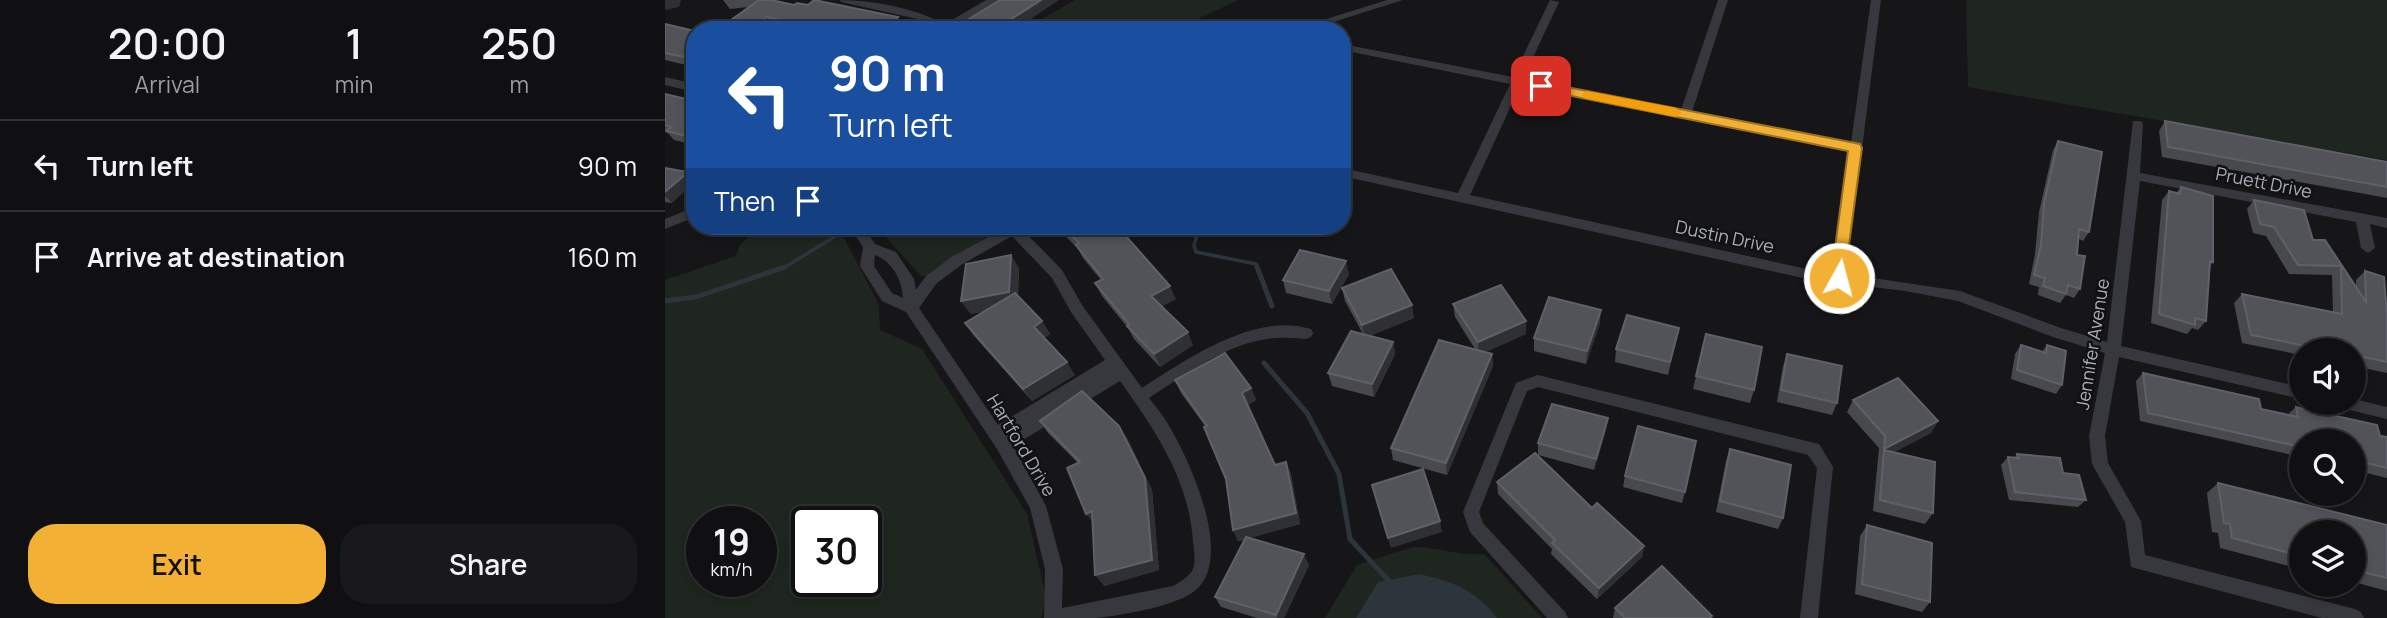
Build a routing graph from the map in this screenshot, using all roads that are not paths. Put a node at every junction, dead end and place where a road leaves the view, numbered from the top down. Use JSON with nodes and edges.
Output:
{"nodes":[{"id":1,"x":845,"y":0,"type":"edge"},
{"id":2,"x":993,"y":0,"type":"edge"},
{"id":3,"x":1398,"y":0,"type":"edge"},
{"id":4,"x":1723,"y":0,"type":"edge"},
{"id":5,"x":1876,"y":0,"type":"edge"},
{"id":6,"x":1554,"y":2,"type":"dead end"},
{"id":7,"x":930,"y":21,"type":"edge"},
{"id":8,"x":957,"y":21,"type":"edge"},
{"id":9,"x":1334,"y":21,"type":"edge"},
{"id":10,"x":1351,"y":49,"type":"edge"},
{"id":11,"x":665,"y":81,"type":"edge"},
{"id":12,"x":1517,"y":81,"type":"junction"},
{"id":13,"x":686,"y":86,"type":"edge"},
{"id":14,"x":1686,"y":114,"type":"junction"},
{"id":15,"x":2137,"y":124,"type":"dead end"},
{"id":16,"x":1855,"y":148,"type":"junction"},
{"id":17,"x":1351,"y":174,"type":"edge"},
{"id":18,"x":2134,"y":176,"type":"junction"},
{"id":19,"x":1462,"y":198,"type":"junction"},
{"id":20,"x":686,"y":216,"type":"edge"},
{"id":21,"x":2362,"y":219,"type":"junction"},
{"id":22,"x":2387,"y":223,"type":"edge"},
{"id":23,"x":665,"y":224,"type":"edge"},
{"id":24,"x":862,"y":235,"type":"edge"},
{"id":25,"x":1004,"y":235,"type":"edge"},
{"id":26,"x":1024,"y":235,"type":"edge"},
{"id":27,"x":870,"y":247,"type":"junction"},
{"id":28,"x":2368,"y":248,"type":"dead end"},
{"id":29,"x":1839,"y":278,"type":"junction"},
{"id":30,"x":911,"y":307,"type":"junction"},
{"id":31,"x":1306,"y":333,"type":"dead end"},
{"id":32,"x":2113,"y":350,"type":"junction"},
{"id":33,"x":1118,"y":367,"type":"junction"},
{"id":34,"x":2289,"y":390,"type":"edge"},
{"id":35,"x":1141,"y":396,"type":"junction"},
{"id":36,"x":2366,"y":408,"type":"edge"},
{"id":37,"x":2387,"y":413,"type":"edge"},
{"id":38,"x":999,"y":439,"type":"junction"},
{"id":39,"x":1053,"y":618,"type":"edge"},
{"id":40,"x":1559,"y":618,"type":"edge"},
{"id":41,"x":1809,"y":618,"type":"edge"},
{"id":42,"x":2355,"y":618,"type":"edge"}],
"edges":[{"from":1,"to":7,"type":"street"},
{"from":2,"to":8,"type":"street"},
{"from":3,"to":9,"type":"street"},
{"from":4,"to":14,"type":"street"},
{"from":5,"to":16,"type":"street"},
{"from":6,"to":12,"type":"street"},
{"from":10,"to":12,"type":"street"},
{"from":11,"to":13,"type":"street"},
{"from":12,"to":14,"type":"street"},
{"from":12,"to":19,"type":"street"},
{"from":14,"to":16,"type":"street"},
{"from":15,"to":18,"type":"street","name":"Jennifer Avenue"},
{"from":16,"to":29,"type":"street"},
{"from":17,"to":19,"type":"street","name":"Dustin Drive"},
{"from":18,"to":21,"type":"street","name":"Pruett Drive"},
{"from":18,"to":32,"type":"street","name":"Jennifer Avenue"},
{"from":19,"to":29,"type":"street","name":"Dustin Drive"},
{"from":20,"to":23,"type":"street"},
{"from":21,"to":22,"type":"street","name":"Pruett Drive"},
{"from":21,"to":28,"type":"street"},
{"from":24,"to":27,"type":"street","name":"Hartford Drive"},
{"from":25,"to":30,"type":"street"},
{"from":26,"to":33,"type":"street"},
{"from":27,"to":30,"type":"street","name":"Hartford Drive"},
{"from":27,"to":30,"type":"street","name":"Hartford Drive"},
{"from":29,"to":32,"type":"street","name":"Dustin Drive"},
{"from":30,"to":38,"type":"street","name":"Hartford Drive"},
{"from":31,"to":35,"type":"street"},
{"from":32,"to":34,"type":"street","name":"Dustin Drive"},
{"from":32,"to":42,"type":"street","name":"Jennifer Avenue"},
{"from":33,"to":35,"type":"street"},
{"from":33,"to":38,"type":"street"},
{"from":35,"to":39,"type":"street"},
{"from":36,"to":37,"type":"street"},
{"from":38,"to":39,"type":"street","name":"Hartford Drive"},
{"from":40,"to":41,"type":"street"}]}
